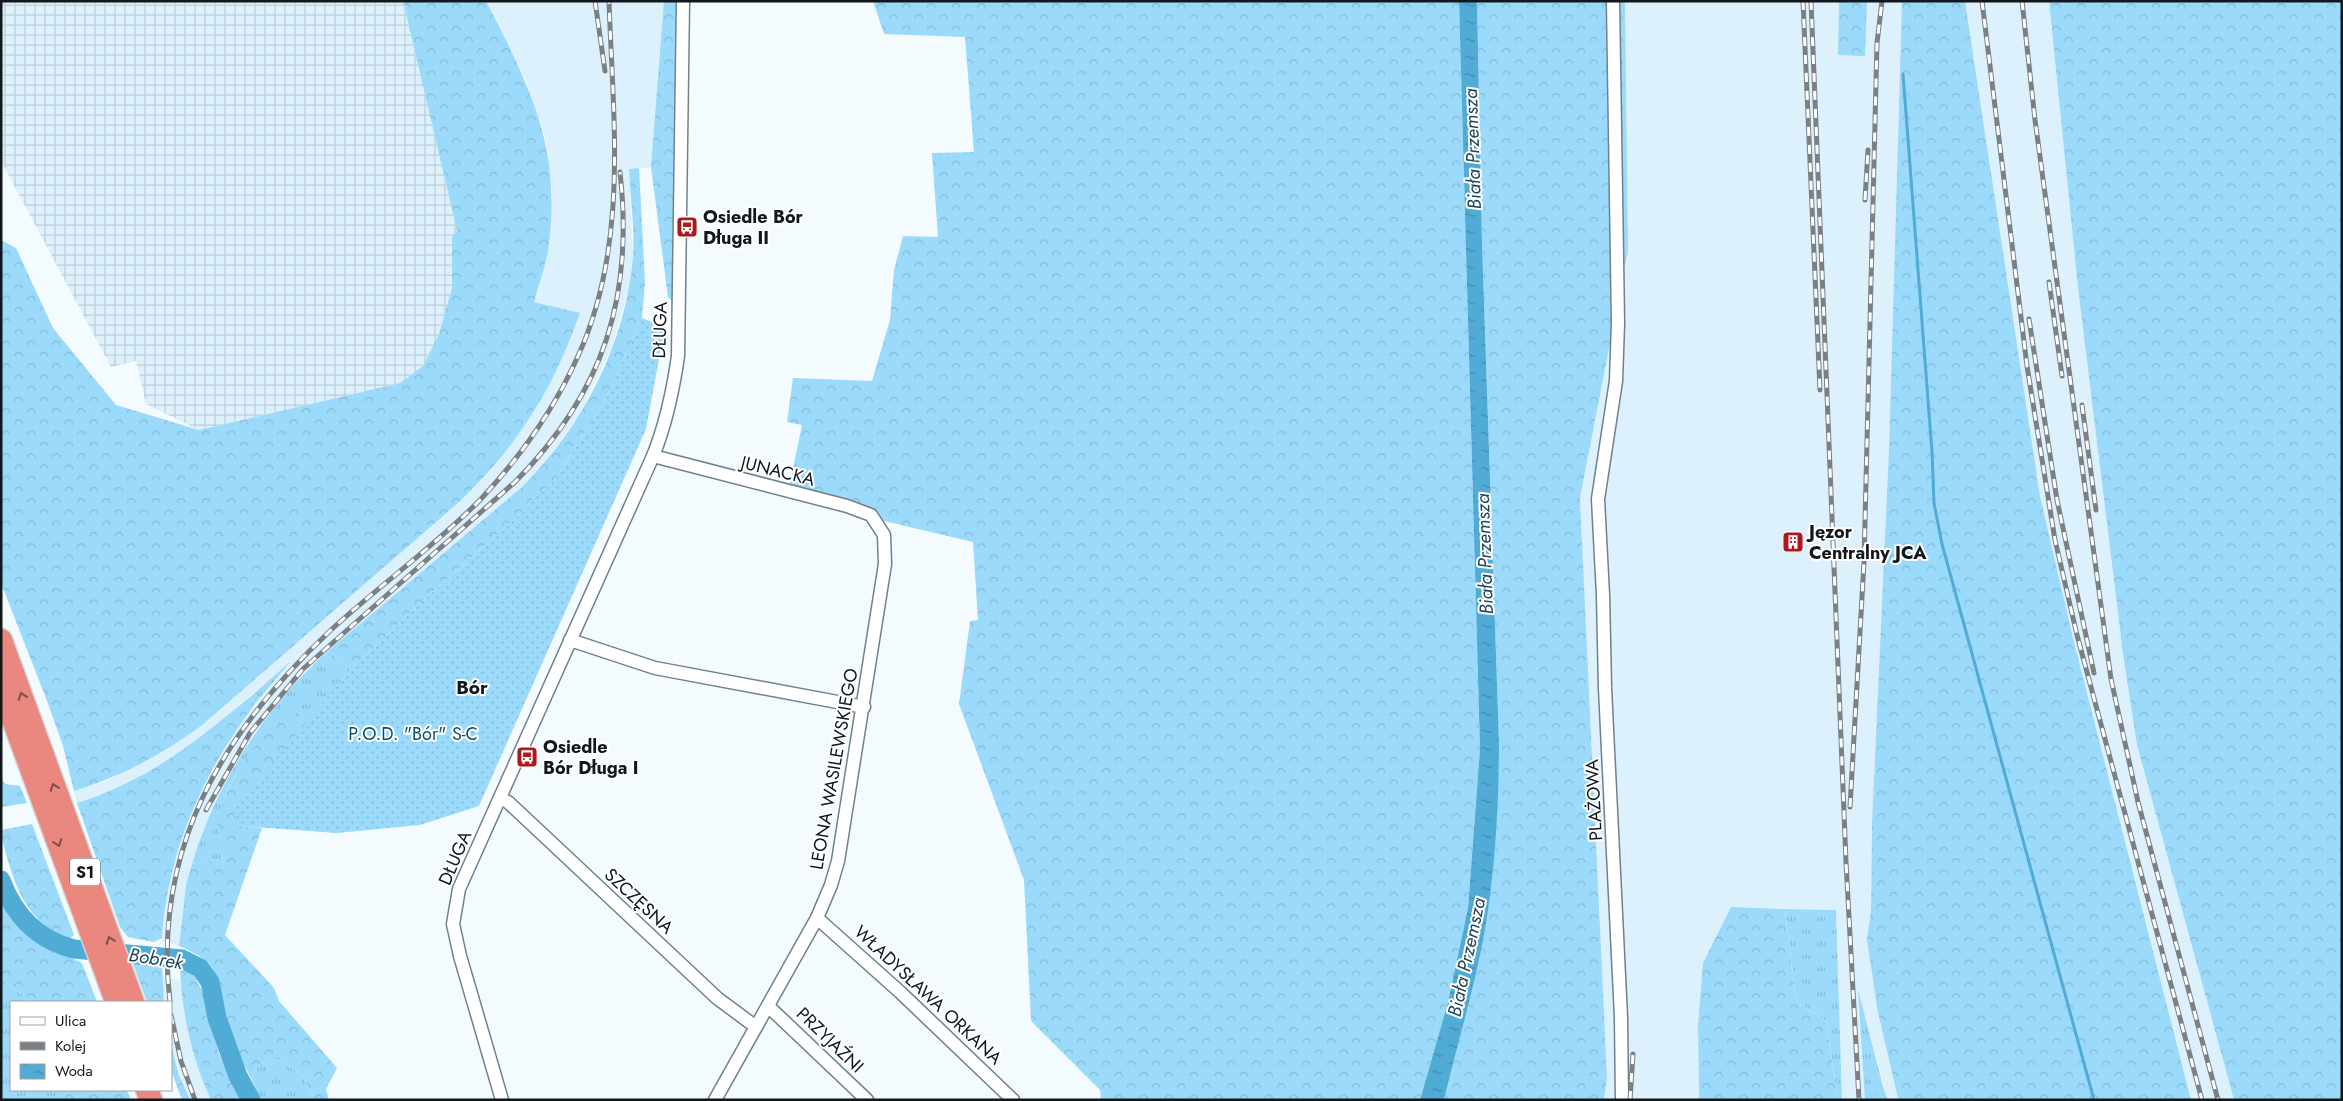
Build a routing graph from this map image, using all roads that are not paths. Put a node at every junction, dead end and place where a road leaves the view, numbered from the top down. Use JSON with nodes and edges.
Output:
{"nodes":[{"id":1,"x":683,"y":1,"type":"edge"},
{"id":2,"x":1613,"y":1,"type":"edge"},
{"id":3,"x":653,"y":456,"type":"junction"},
{"id":4,"x":884,"y":535,"type":"joint"},
{"id":5,"x":1,"y":640,"type":"edge"},
{"id":6,"x":570,"y":640,"type":"junction"},
{"id":7,"x":1,"y":688,"type":"edge"},
{"id":8,"x":864,"y":707,"type":"junction"},
{"id":9,"x":30,"y":745,"type":"junction"},
{"id":10,"x":500,"y":798,"type":"junction"},
{"id":11,"x":817,"y":918,"type":"junction"},
{"id":12,"x":116,"y":1001,"type":"edge"},
{"id":13,"x":133,"y":1001,"type":"edge"},
{"id":14,"x":768,"y":1006,"type":"junction"},
{"id":15,"x":756,"y":1027,"type":"junction"},
{"id":16,"x":502,"y":1100,"type":"edge"},
{"id":17,"x":715,"y":1100,"type":"edge"},
{"id":18,"x":867,"y":1100,"type":"edge"},
{"id":19,"x":1013,"y":1100,"type":"edge"},
{"id":20,"x":1622,"y":1100,"type":"edge"}],
"edges":[{"from":1,"to":3,"type":"street","name":"DŁUGA"},
{"from":2,"to":20,"type":"street","name":"PLAŻOWA"},
{"from":3,"to":4,"type":"street","name":"JUNACKA"},
{"from":3,"to":6,"type":"street","name":"DŁUGA"},
{"from":4,"to":8,"type":"street","name":"LEONA WASILEWSKIEGO"},
{"from":9,"to":5,"type":"highway","number":"S1","one_way":true},
{"from":6,"to":8,"type":"street"},
{"from":6,"to":10,"type":"street","name":"DŁUGA"},
{"from":7,"to":9,"type":"highway","number":"S1"},
{"from":8,"to":11,"type":"street","name":"LEONA WASILEWSKIEGO"},
{"from":9,"to":12,"type":"highway","number":"S1","one_way":true},
{"from":13,"to":9,"type":"highway","number":"S1","one_way":true},
{"from":10,"to":15,"type":"street","name":"SZCZĘSNA"},
{"from":10,"to":16,"type":"street","name":"DŁUGA"},
{"from":11,"to":14,"type":"street","name":"LEONA WASILEWSKIEGO"},
{"from":11,"to":19,"type":"street","name":"WŁADYSŁAWA ORKANA"},
{"from":14,"to":15,"type":"street","name":"LEONA WASILEWSKIEGO"},
{"from":14,"to":18,"type":"street","name":"PRZYJAŹNI"},
{"from":15,"to":17,"type":"street","name":"LEONA WASILEWSKIEGO"}]}
